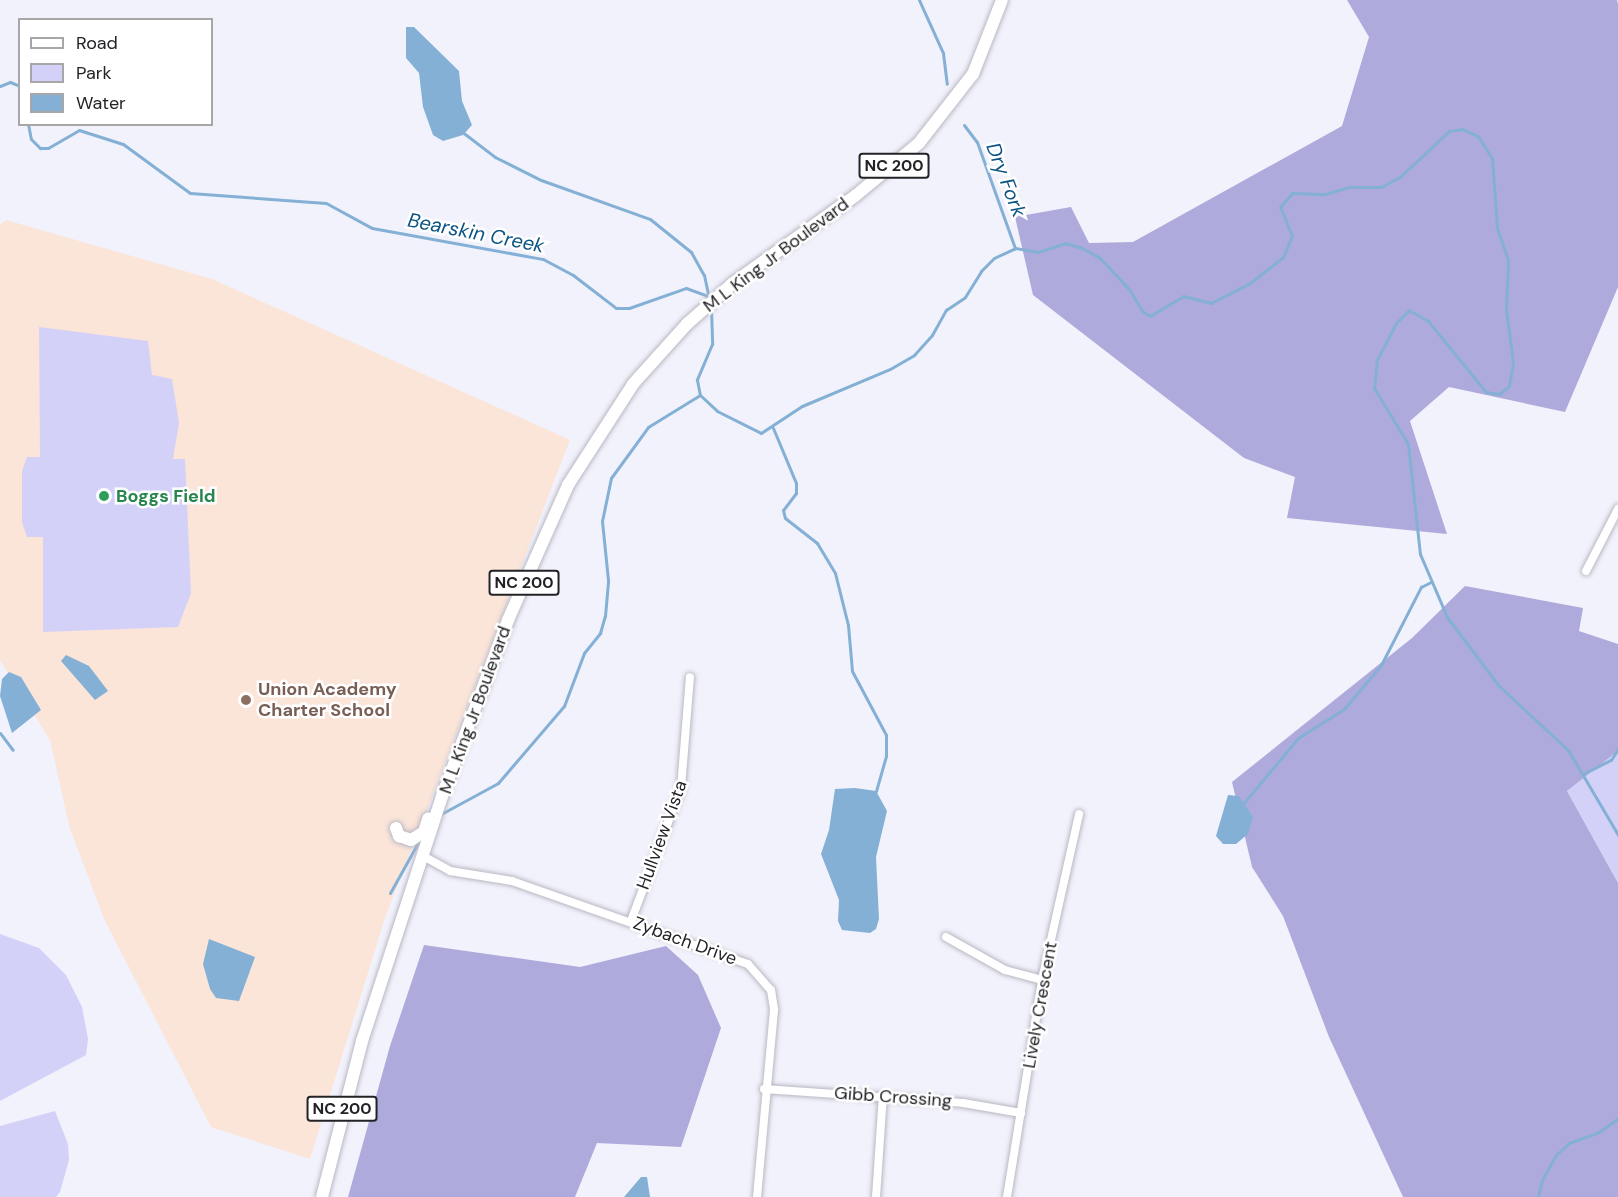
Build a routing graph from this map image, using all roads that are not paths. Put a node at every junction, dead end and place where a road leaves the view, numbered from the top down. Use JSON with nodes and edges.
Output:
{"nodes":[{"id":1,"x":1002,"y":0,"type":"edge"},
{"id":2,"x":1618,"y":509,"type":"edge"},
{"id":3,"x":1586,"y":571,"type":"dead end"},
{"id":4,"x":508,"y":620,"type":"junction"},
{"id":5,"x":690,"y":676,"type":"dead end"},
{"id":6,"x":1079,"y":814,"type":"dead end"},
{"id":7,"x":396,"y":828,"type":"dead end"},
{"id":8,"x":424,"y":857,"type":"junction"},
{"id":9,"x":631,"y":921,"type":"junction"},
{"id":10,"x":946,"y":937,"type":"dead end"},
{"id":11,"x":1042,"y":980,"type":"junction"},
{"id":12,"x":764,"y":1089,"type":"junction"},
{"id":13,"x":883,"y":1095,"type":"junction"},
{"id":14,"x":1021,"y":1113,"type":"junction"},
{"id":15,"x":322,"y":1197,"type":"edge"},
{"id":16,"x":757,"y":1197,"type":"edge"},
{"id":17,"x":876,"y":1197,"type":"edge"},
{"id":18,"x":1007,"y":1197,"type":"edge"}],
"edges":[{"from":1,"to":4,"type":"main road","name":"M L King Jr Boulevard","number":"NC 200"},
{"from":2,"to":3,"type":"street"},
{"from":4,"to":7,"type":"main road"},
{"from":4,"to":8,"type":"main road","name":"M L King Jr Boulevard","number":"NC 200"},
{"from":5,"to":9,"type":"street","name":"Hullview Vista"},
{"from":6,"to":11,"type":"street","name":"Lively Crescent"},
{"from":8,"to":9,"type":"street","name":"Zybach Drive"},
{"from":8,"to":15,"type":"main road","name":"M L King Jr Boulevard","number":"NC 200"},
{"from":9,"to":12,"type":"street","name":"Zybach Drive"},
{"from":10,"to":11,"type":"street"},
{"from":11,"to":14,"type":"street","name":"Lively Crescent"},
{"from":12,"to":13,"type":"street","name":"Gibb Crossing"},
{"from":12,"to":16,"type":"street","name":"Zybach Drive"},
{"from":13,"to":14,"type":"street","name":"Gibb Crossing"},
{"from":13,"to":17,"type":"street"},
{"from":14,"to":18,"type":"street","name":"Lively Crescent"}]}
